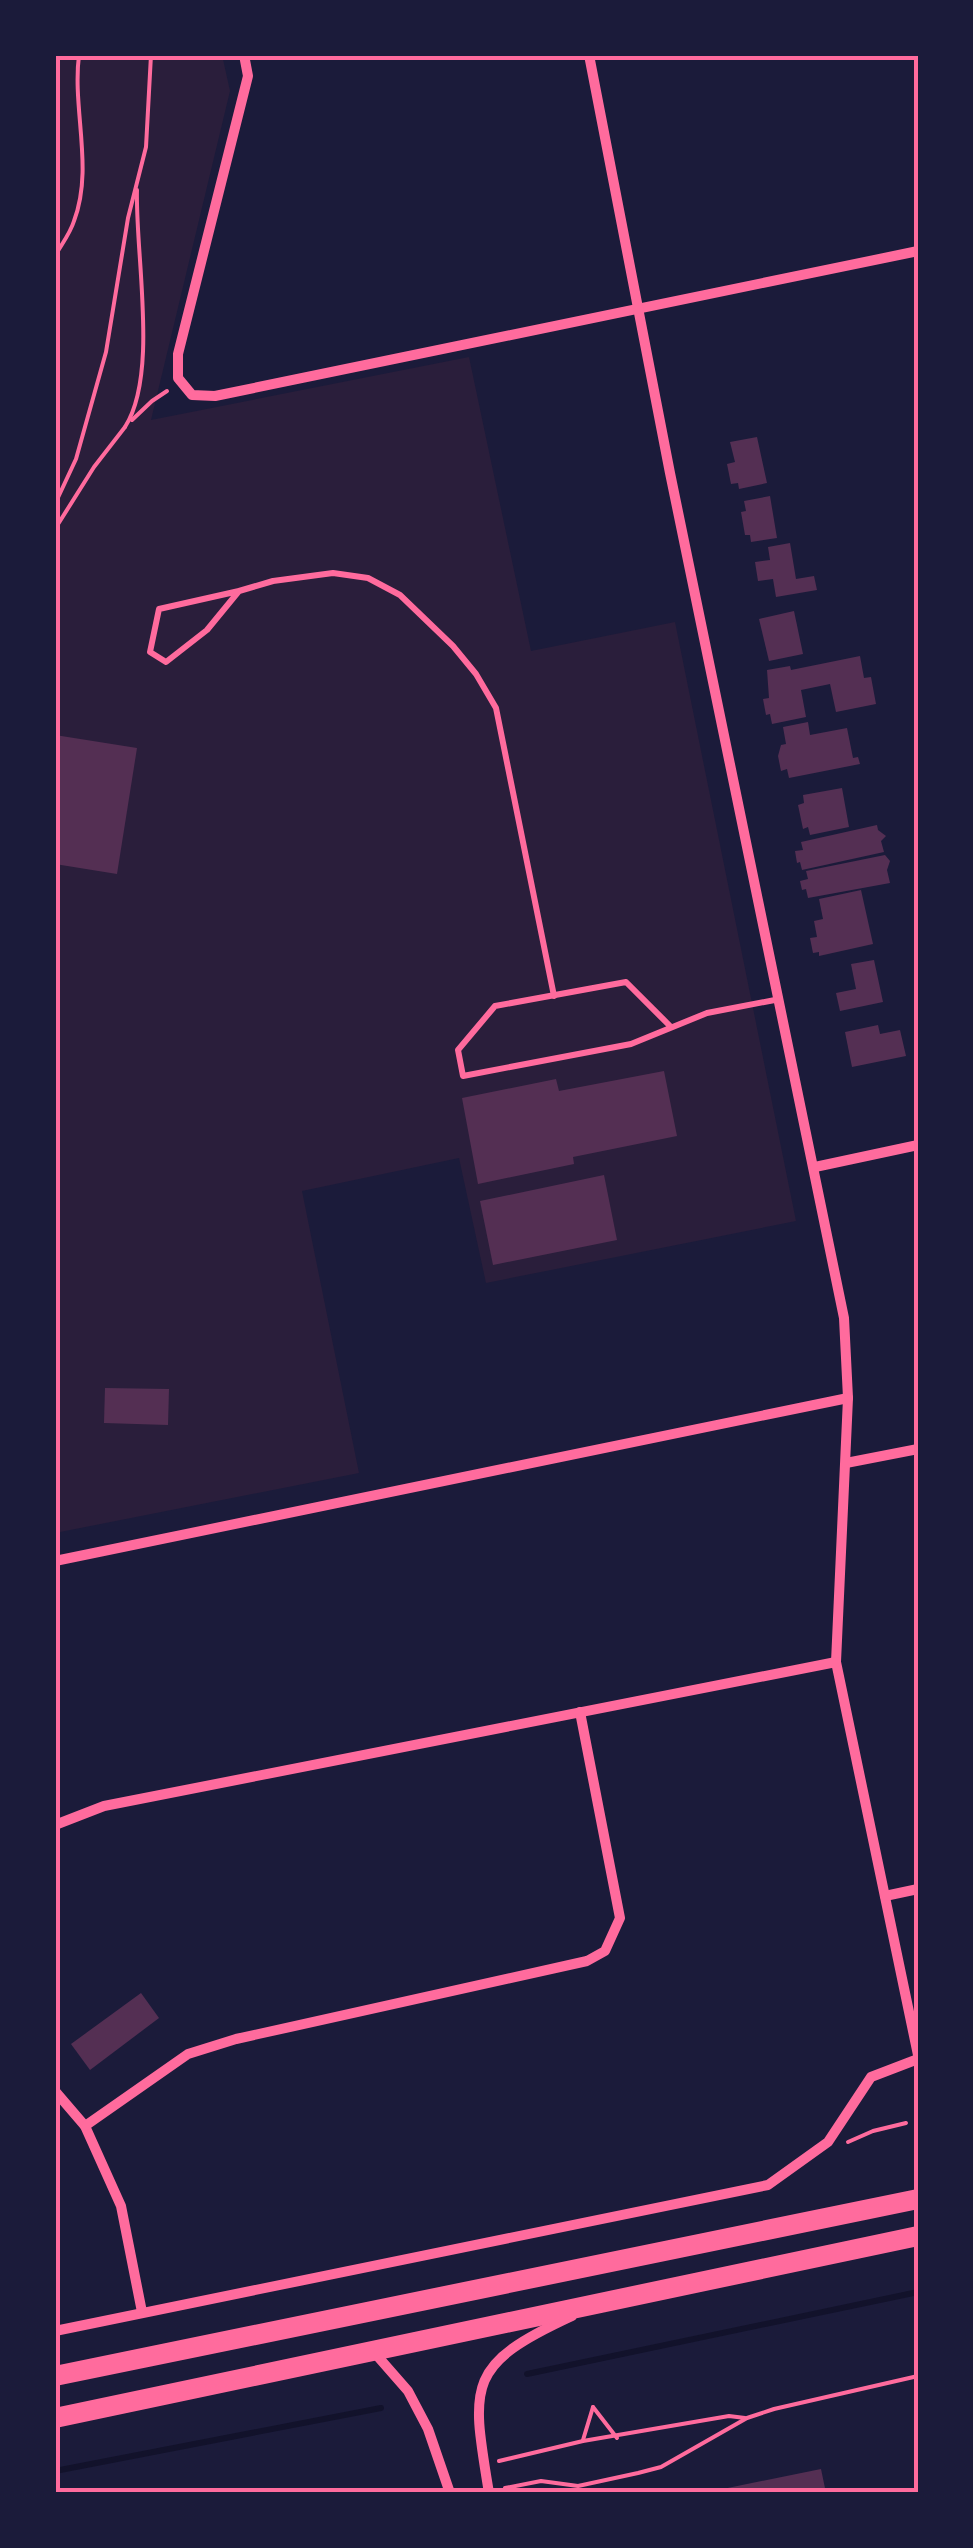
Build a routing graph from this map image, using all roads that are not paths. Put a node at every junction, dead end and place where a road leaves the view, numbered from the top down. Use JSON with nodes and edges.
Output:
{"nodes":[{"id":1,"x":244,"y":55,"type":"edge"},
{"id":2,"x":589,"y":55,"type":"edge"},
{"id":3,"x":918,"y":251,"type":"edge"},
{"id":4,"x":638,"y":309,"type":"junction"},
{"id":5,"x":239,"y":591,"type":"junction"},
{"id":6,"x":554,"y":996,"type":"junction"},
{"id":7,"x":780,"y":999,"type":"junction"},
{"id":8,"x":670,"y":1027,"type":"junction"},
{"id":9,"x":918,"y":1145,"type":"edge"},
{"id":10,"x":815,"y":1167,"type":"junction"},
{"id":11,"x":848,"y":1398,"type":"junction"},
{"id":12,"x":918,"y":1448,"type":"edge"},
{"id":13,"x":846,"y":1464,"type":"junction"},
{"id":14,"x":55,"y":1562,"type":"edge"},
{"id":15,"x":836,"y":1662,"type":"junction"},
{"id":16,"x":580,"y":1712,"type":"junction"},
{"id":17,"x":55,"y":1825,"type":"edge"},
{"id":18,"x":918,"y":1890,"type":"edge"},
{"id":19,"x":885,"y":1896,"type":"junction"},
{"id":20,"x":918,"y":2057,"type":"edge"},
{"id":21,"x":55,"y":2091,"type":"edge"},
{"id":22,"x":85,"y":2126,"type":"junction"},
{"id":23,"x":918,"y":2199,"type":"edge"},
{"id":24,"x":918,"y":2221,"type":"edge"},
{"id":25,"x":909,"y":2237,"type":"edge"},
{"id":26,"x":600,"y":2303,"type":"junction"},
{"id":27,"x":142,"y":2312,"type":"junction"},
{"id":28,"x":55,"y":2331,"type":"edge"},
{"id":29,"x":373,"y":2351,"type":"junction"},
{"id":30,"x":55,"y":2376,"type":"edge"},
{"id":31,"x":55,"y":2418,"type":"edge"},
{"id":32,"x":450,"y":2493,"type":"edge"},
{"id":33,"x":489,"y":2493,"type":"edge"}],
"edges":[{"from":1,"to":4,"type":"street"},
{"from":2,"to":4,"type":"street"},
{"from":3,"to":4,"type":"street"},
{"from":4,"to":7,"type":"street"},
{"from":5,"to":5,"type":"lane"},
{"from":5,"to":6,"type":"lane"},
{"from":6,"to":8,"type":"lane"},
{"from":6,"to":8,"type":"lane"},
{"from":7,"to":8,"type":"lane"},
{"from":7,"to":10,"type":"street"},
{"from":9,"to":10,"type":"street"},
{"from":10,"to":11,"type":"street"},
{"from":11,"to":13,"type":"street"},
{"from":11,"to":14,"type":"street"},
{"from":12,"to":13,"type":"street"},
{"from":13,"to":15,"type":"street"},
{"from":15,"to":16,"type":"street"},
{"from":15,"to":19,"type":"street"},
{"from":16,"to":17,"type":"street"},
{"from":16,"to":22,"type":"street"},
{"from":18,"to":19,"type":"street"},
{"from":19,"to":20,"type":"street"},
{"from":20,"to":27,"type":"street"},
{"from":21,"to":22,"type":"street"},
{"from":22,"to":27,"type":"street"},
{"from":23,"to":30,"type":"main road"},
{"from":24,"to":25,"type":"main road"},
{"from":25,"to":26,"type":"main road"},
{"from":26,"to":29,"type":"main road"},
{"from":26,"to":33,"type":"street"},
{"from":27,"to":28,"type":"street"},
{"from":29,"to":31,"type":"main road"},
{"from":29,"to":32,"type":"street"}]}
